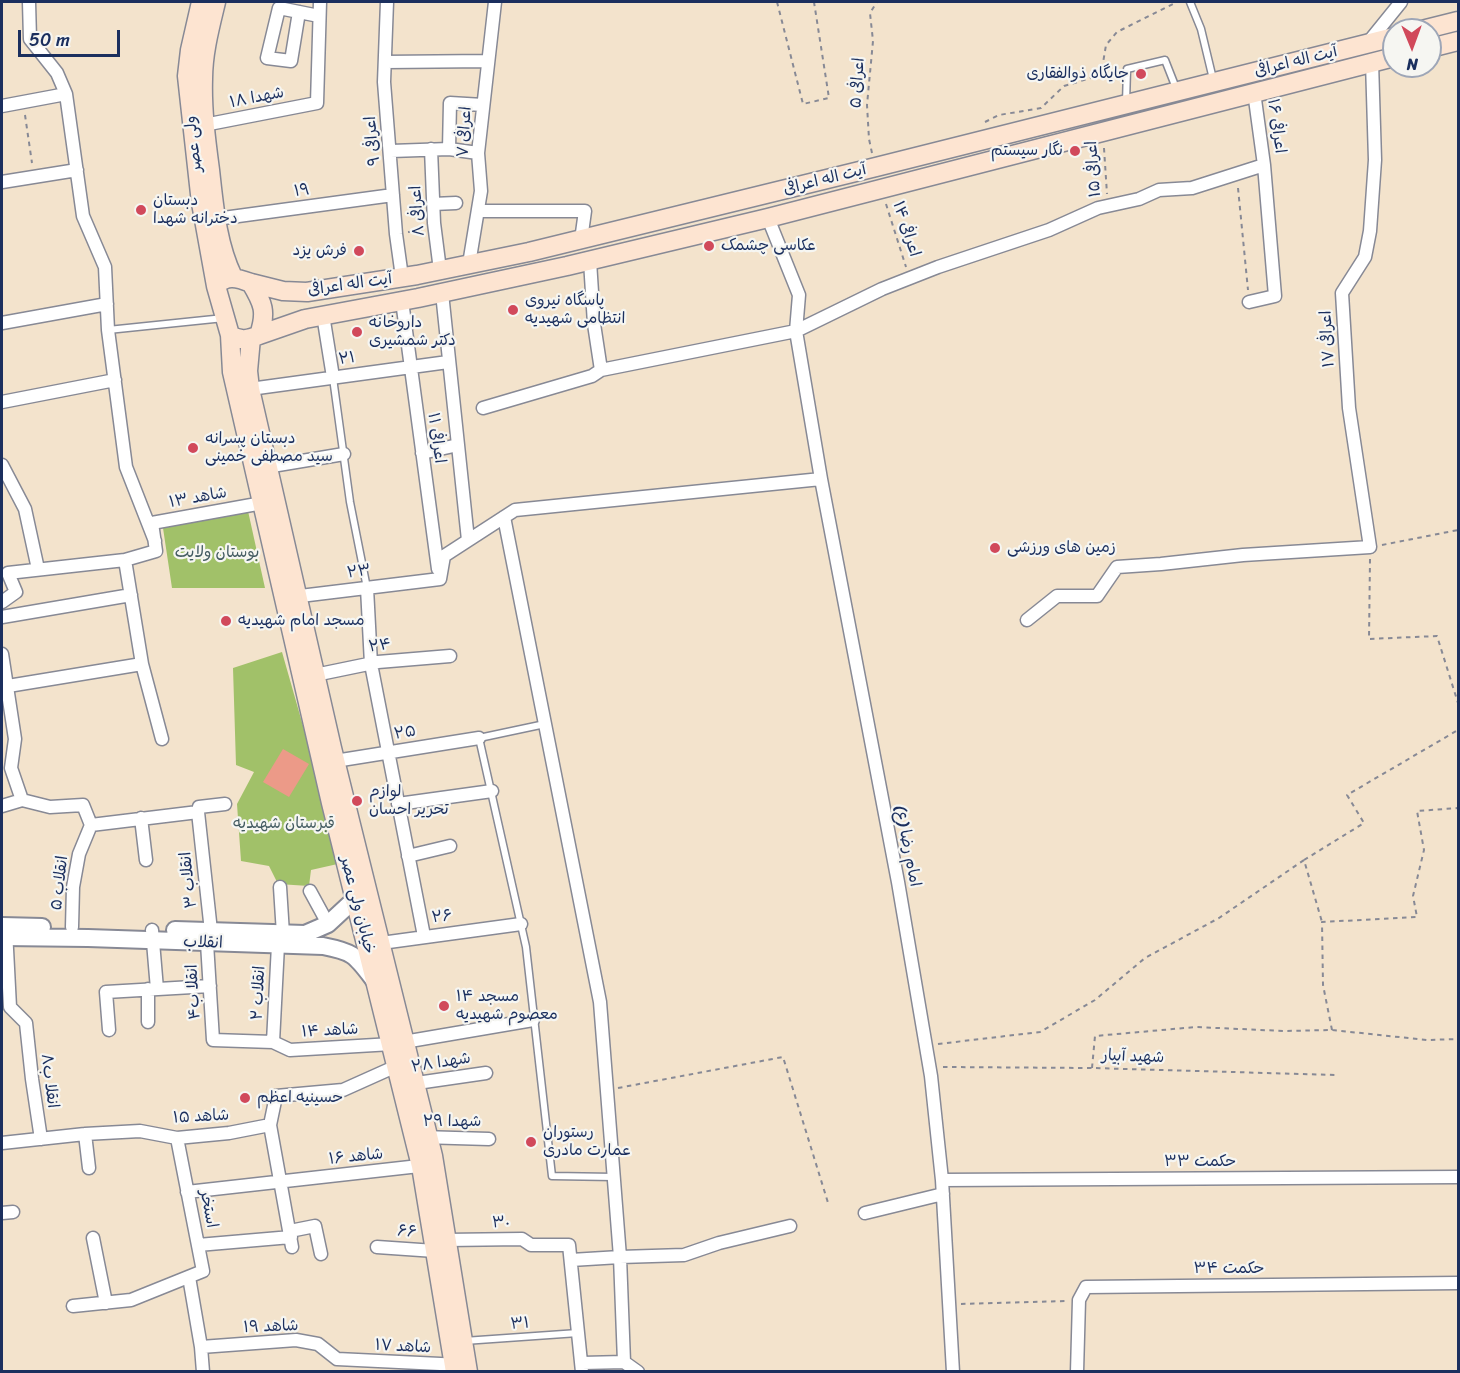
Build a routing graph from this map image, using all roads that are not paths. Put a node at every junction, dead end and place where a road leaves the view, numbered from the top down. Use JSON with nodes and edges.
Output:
{"nodes":[{"id":1,"x":28,"y":2,"type":"edge"},
{"id":2,"x":201,"y":2,"type":"edge"},
{"id":3,"x":216,"y":2,"type":"edge"},
{"id":4,"x":320,"y":2,"type":"edge"},
{"id":5,"x":387,"y":2,"type":"edge"},
{"id":6,"x":495,"y":2,"type":"edge"},
{"id":7,"x":1190,"y":2,"type":"edge"},
{"id":8,"x":1401,"y":2,"type":"edge"},
{"id":9,"x":299,"y":12,"type":"dead end"},
{"id":10,"x":320,"y":16,"type":"junction"},
{"id":11,"x":1458,"y":21,"type":"edge"},
{"id":12,"x":1442,"y":25,"type":"edge"},
{"id":13,"x":1382,"y":40,"type":"edge"},
{"id":14,"x":1458,"y":41,"type":"edge"},
{"id":15,"x":1367,"y":44,"type":"junction"},
{"id":16,"x":1442,"y":45,"type":"edge"},
{"id":17,"x":1382,"y":60,"type":"edge"},
{"id":18,"x":488,"y":61,"type":"junction"},
{"id":19,"x":385,"y":62,"type":"junction"},
{"id":20,"x":1372,"y":62,"type":"junction"},
{"id":21,"x":1258,"y":71,"type":"junction"},
{"id":22,"x":1214,"y":82,"type":"junction"},
{"id":23,"x":1261,"y":90,"type":"junction"},
{"id":24,"x":1178,"y":92,"type":"junction"},
{"id":25,"x":66,"y":94,"type":"junction"},
{"id":26,"x":1124,"y":104,"type":"junction"},
{"id":27,"x":483,"y":105,"type":"junction"},
{"id":28,"x":2,"y":106,"type":"edge"},
{"id":29,"x":1129,"y":124,"type":"junction"},
{"id":30,"x":204,"y":125,"type":"junction"},
{"id":31,"x":430,"y":149,"type":"junction"},
{"id":32,"x":449,"y":149,"type":"junction"},
{"id":33,"x":391,"y":151,"type":"junction"},
{"id":34,"x":478,"y":153,"type":"junction"},
{"id":35,"x":1264,"y":165,"type":"junction"},
{"id":36,"x":78,"y":170,"type":"junction"},
{"id":37,"x":2,"y":182,"type":"edge"},
{"id":38,"x":393,"y":195,"type":"junction"},
{"id":39,"x":456,"y":203,"type":"dead end"},
{"id":40,"x":433,"y":204,"type":"junction"},
{"id":41,"x":479,"y":211,"type":"junction"},
{"id":42,"x":768,"y":218,"type":"junction"},
{"id":43,"x":216,"y":219,"type":"junction"},
{"id":44,"x":581,"y":240,"type":"junction"},
{"id":45,"x":590,"y":261,"type":"junction"},
{"id":46,"x":469,"y":264,"type":"junction"},
{"id":47,"x":440,"y":270,"type":"junction"},
{"id":48,"x":402,"y":277,"type":"junction"},
{"id":49,"x":233,"y":278,"type":"junction"},
{"id":50,"x":251,"y":283,"type":"junction"},
{"id":51,"x":216,"y":286,"type":"junction"},
{"id":52,"x":296,"y":292,"type":"junction"},
{"id":53,"x":442,"y":293,"type":"junction"},
{"id":54,"x":402,"y":301,"type":"junction"},
{"id":55,"x":1249,"y":302,"type":"road end"},
{"id":56,"x":107,"y":304,"type":"junction"},
{"id":57,"x":323,"y":315,"type":"junction"},
{"id":58,"x":305,"y":319,"type":"junction"},
{"id":59,"x":2,"y":323,"type":"edge"},
{"id":60,"x":227,"y":326,"type":"junction"},
{"id":61,"x":108,"y":330,"type":"junction"},
{"id":62,"x":796,"y":331,"type":"junction"},
{"id":63,"x":255,"y":337,"type":"junction"},
{"id":64,"x":448,"y":362,"type":"junction"},
{"id":65,"x":410,"y":367,"type":"junction"},
{"id":66,"x":601,"y":370,"type":"junction"},
{"id":67,"x":333,"y":377,"type":"junction"},
{"id":68,"x":115,"y":380,"type":"junction"},
{"id":69,"x":250,"y":389,"type":"junction"},
{"id":70,"x":2,"y":402,"type":"edge"},
{"id":71,"x":483,"y":408,"type":"dead end"},
{"id":72,"x":458,"y":445,"type":"junction"},
{"id":73,"x":422,"y":453,"type":"junction"},
{"id":74,"x":344,"y":454,"type":"junction"},
{"id":75,"x":2,"y":465,"type":"edge"},
{"id":76,"x":266,"y":466,"type":"junction"},
{"id":77,"x":821,"y":479,"type":"junction"},
{"id":78,"x":267,"y":502,"type":"junction"},
{"id":79,"x":504,"y":517,"type":"junction"},
{"id":80,"x":468,"y":540,"type":"junction"},
{"id":81,"x":155,"y":541,"type":"junction"},
{"id":82,"x":125,"y":560,"type":"junction"},
{"id":83,"x":38,"y":569,"type":"junction"},
{"id":84,"x":440,"y":579,"type":"junction"},
{"id":85,"x":367,"y":588,"type":"junction"},
{"id":86,"x":130,"y":595,"type":"junction"},
{"id":87,"x":290,"y":597,"type":"junction"},
{"id":88,"x":2,"y":602,"type":"edge"},
{"id":89,"x":2,"y":617,"type":"edge"},
{"id":90,"x":1027,"y":620,"type":"dead end"},
{"id":91,"x":2,"y":654,"type":"edge"},
{"id":92,"x":450,"y":656,"type":"dead end"},
{"id":93,"x":142,"y":664,"type":"junction"},
{"id":94,"x":370,"y":664,"type":"junction"},
{"id":95,"x":315,"y":675,"type":"junction"},
{"id":96,"x":8,"y":686,"type":"junction"},
{"id":97,"x":545,"y":724,"type":"junction"},
{"id":98,"x":480,"y":738,"type":"junction"},
{"id":99,"x":162,"y":739,"type":"dead end"},
{"id":100,"x":388,"y":752,"type":"junction"},
{"id":101,"x":335,"y":761,"type":"junction"},
{"id":102,"x":492,"y":791,"type":"junction"},
{"id":103,"x":22,"y":800,"type":"junction"},
{"id":104,"x":225,"y":804,"type":"dead end"},
{"id":105,"x":398,"y":804,"type":"junction"},
{"id":106,"x":2,"y":806,"type":"edge"},
{"id":107,"x":198,"y":812,"type":"junction"},
{"id":108,"x":141,"y":818,"type":"junction"},
{"id":109,"x":91,"y":825,"type":"junction"},
{"id":110,"x":450,"y":846,"type":"dead end"},
{"id":111,"x":408,"y":856,"type":"junction"},
{"id":112,"x":146,"y":860,"type":"dead end"},
{"id":113,"x":280,"y":887,"type":"dead end"},
{"id":114,"x":310,"y":891,"type":"dead end"},
{"id":115,"x":362,"y":898,"type":"junction"},
{"id":116,"x":328,"y":924,"type":"junction"},
{"id":117,"x":521,"y":924,"type":"junction"},
{"id":118,"x":72,"y":927,"type":"junction"},
{"id":119,"x":4,"y":931,"type":"edge"},
{"id":120,"x":152,"y":935,"type":"junction"},
{"id":121,"x":424,"y":936,"type":"junction"},
{"id":122,"x":209,"y":937,"type":"junction"},
{"id":123,"x":281,"y":940,"type":"junction"},
{"id":124,"x":374,"y":944,"type":"junction"},
{"id":125,"x":383,"y":982,"type":"junction"},
{"id":126,"x":210,"y":986,"type":"junction"},
{"id":127,"x":152,"y":989,"type":"junction"},
{"id":128,"x":6,"y":1002,"type":"edge"},
{"id":129,"x":533,"y":1020,"type":"junction"},
{"id":130,"x":148,"y":1022,"type":"dead end"},
{"id":131,"x":109,"y":1030,"type":"dead end"},
{"id":132,"x":213,"y":1040,"type":"joint"},
{"id":133,"x":273,"y":1042,"type":"junction"},
{"id":134,"x":398,"y":1043,"type":"junction"},
{"id":135,"x":403,"y":1064,"type":"junction"},
{"id":136,"x":486,"y":1073,"type":"dead end"},
{"id":137,"x":409,"y":1084,"type":"junction"},
{"id":138,"x":270,"y":1125,"type":"junction"},
{"id":139,"x":85,"y":1134,"type":"junction"},
{"id":140,"x":421,"y":1137,"type":"junction"},
{"id":141,"x":177,"y":1138,"type":"junction"},
{"id":142,"x":41,"y":1139,"type":"junction"},
{"id":143,"x":489,"y":1139,"type":"dead end"},
{"id":144,"x":2,"y":1143,"type":"edge"},
{"id":145,"x":428,"y":1165,"type":"junction"},
{"id":146,"x":89,"y":1168,"type":"dead end"},
{"id":147,"x":614,"y":1177,"type":"junction"},
{"id":148,"x":1458,"y":1177,"type":"edge"},
{"id":149,"x":942,"y":1180,"type":"junction"},
{"id":150,"x":280,"y":1182,"type":"junction"},
{"id":151,"x":188,"y":1192,"type":"junction"},
{"id":152,"x":943,"y":1194,"type":"junction"},
{"id":153,"x":865,"y":1213,"type":"dead end"},
{"id":154,"x":790,"y":1226,"type":"dead end"},
{"id":155,"x":93,"y":1238,"type":"dead end"},
{"id":156,"x":291,"y":1238,"type":"junction"},
{"id":157,"x":198,"y":1245,"type":"junction"},
{"id":158,"x":441,"y":1246,"type":"junction"},
{"id":159,"x":377,"y":1247,"type":"dead end"},
{"id":160,"x":321,"y":1254,"type":"dead end"},
{"id":161,"x":620,"y":1257,"type":"junction"},
{"id":162,"x":571,"y":1260,"type":"junction"},
{"id":163,"x":189,"y":1277,"type":"junction"},
{"id":164,"x":1458,"y":1283,"type":"edge"},
{"id":165,"x":106,"y":1303,"type":"junction"},
{"id":166,"x":73,"y":1306,"type":"dead end"},
{"id":167,"x":578,"y":1333,"type":"junction"},
{"id":168,"x":463,"y":1341,"type":"junction"},
{"id":169,"x":201,"y":1347,"type":"junction"},
{"id":170,"x":337,"y":1359,"type":"joint"},
{"id":171,"x":624,"y":1362,"type":"junction"},
{"id":172,"x":582,"y":1367,"type":"edge"},
{"id":173,"x":461,"y":1368,"type":"edge"},
{"id":174,"x":203,"y":1371,"type":"edge"},
{"id":175,"x":638,"y":1371,"type":"edge"},
{"id":176,"x":953,"y":1371,"type":"edge"},
{"id":177,"x":1077,"y":1371,"type":"edge"}],
"edges":[{"from":1,"to":25,"type":"street"},
{"from":2,"to":51,"type":"main road","name":"ولی عصر"},
{"from":3,"to":30,"type":"main road","name":"ولی عصر"},
{"from":4,"to":10,"type":"street"},
{"from":5,"to":19,"type":"street","name":"اعرافی ۹"},
{"from":6,"to":18,"type":"street","name":"اعرافی ۷"},
{"from":7,"to":22,"type":"lane"},
{"from":8,"to":15,"type":"street"},
{"from":9,"to":10,"type":"street"},
{"from":10,"to":30,"type":"street","name":"شهدا ۱۸"},
{"from":11,"to":12,"type":"main road"},
{"from":13,"to":15,"type":"main road","name":"آیت اله اعرافی"},
{"from":14,"to":16,"type":"main road"},
{"from":15,"to":21,"type":"main road","name":"آیت اله اعرافی"},
{"from":17,"to":20,"type":"main road","name":"آیت اله اعرافی"},
{"from":18,"to":19,"type":"street"},
{"from":18,"to":27,"type":"street","name":"اعرافی ۷"},
{"from":19,"to":33,"type":"street","name":"اعرافی ۹"},
{"from":20,"to":23,"type":"main road","name":"آیت اله اعرافی"},
{"from":20,"to":90,"type":"street","name":"اعرافی ۱۷"},
{"from":21,"to":22,"type":"main road","name":"آیت اله اعرافی"},
{"from":21,"to":23,"type":"main road"},
{"from":22,"to":24,"type":"main road","name":"آیت اله اعرافی"},
{"from":23,"to":29,"type":"main road","name":"آیت اله اعرافی"},
{"from":23,"to":35,"type":"street","name":"اعرافی ۱۶"},
{"from":24,"to":26,"type":"main road","name":"آیت اله اعرافی"},
{"from":24,"to":26,"type":"lane"},
{"from":25,"to":28,"type":"street"},
{"from":25,"to":36,"type":"street"},
{"from":26,"to":29,"type":"main road"},
{"from":26,"to":44,"type":"main road","name":"آیت اله اعرافی"},
{"from":27,"to":32,"type":"street"},
{"from":27,"to":34,"type":"street","name":"اعرافی ۷"},
{"from":29,"to":42,"type":"main road","name":"آیت اله اعرافی"},
{"from":30,"to":43,"type":"main road","name":"ولی عصر"},
{"from":31,"to":32,"type":"street"},
{"from":31,"to":33,"type":"street"},
{"from":31,"to":40,"type":"street","name":"اعرافی ۸"},
{"from":32,"to":34,"type":"street"},
{"from":33,"to":38,"type":"street","name":"اعرافی ۹"},
{"from":34,"to":41,"type":"street","name":"اعرافی ۷"},
{"from":35,"to":55,"type":"street","name":"اعرافی ۱۶"},
{"from":35,"to":62,"type":"street"},
{"from":36,"to":37,"type":"street"},
{"from":36,"to":56,"type":"street"},
{"from":38,"to":43,"type":"street","name":"۱۹"},
{"from":38,"to":48,"type":"street","name":"اعرافی ۹"},
{"from":39,"to":40,"type":"street"},
{"from":40,"to":47,"type":"street","name":"اعرافی ۸"},
{"from":41,"to":44,"type":"street"},
{"from":41,"to":46,"type":"street","name":"اعرافی ۷"},
{"from":42,"to":45,"type":"main road","name":"آیت اله اعرافی"},
{"from":42,"to":62,"type":"street","name":"امام رضا (ع)"},
{"from":43,"to":49,"type":"main road","name":"ولی عصر"},
{"from":44,"to":46,"type":"main road","name":"آیت اله اعرافی"},
{"from":45,"to":53,"type":"main road","name":"آیت اله اعرافی"},
{"from":45,"to":66,"type":"street"},
{"from":46,"to":47,"type":"main road","name":"آیت اله اعرافی"},
{"from":47,"to":48,"type":"main road","name":"آیت اله اعرافی"},
{"from":48,"to":52,"type":"main road","name":"آیت اله اعرافی"},
{"from":49,"to":50,"type":"main road"},
{"from":49,"to":51,"type":"main road"},
{"from":50,"to":52,"type":"main road","name":"آیت اله اعرافی"},
{"from":50,"to":63,"type":"main road"},
{"from":51,"to":60,"type":"main road"},
{"from":52,"to":58,"type":"main road"},
{"from":53,"to":54,"type":"main road","name":"آیت اله اعرافی"},
{"from":53,"to":64,"type":"street"},
{"from":54,"to":57,"type":"main road","name":"آیت اله اعرافی"},
{"from":54,"to":65,"type":"street","name":"اعرافی ۱۱"},
{"from":56,"to":59,"type":"street"},
{"from":56,"to":61,"type":"street"},
{"from":57,"to":58,"type":"main road","name":"آیت اله اعرافی"},
{"from":57,"to":67,"type":"street"},
{"from":58,"to":63,"type":"main road","name":"آیت اله اعرافی"},
{"from":60,"to":61,"type":"lane"},
{"from":60,"to":63,"type":"main road"},
{"from":60,"to":78,"type":"main road","name":"خیابان ولی عصر"},
{"from":61,"to":68,"type":"street"},
{"from":62,"to":66,"type":"street"},
{"from":62,"to":77,"type":"street","name":"امام رضا (ع)"},
{"from":63,"to":69,"type":"main road","name":"خیابان ولی عصر"},
{"from":64,"to":65,"type":"street","name":"۲۱"},
{"from":64,"to":72,"type":"street"},
{"from":65,"to":67,"type":"street","name":"۲۱"},
{"from":65,"to":73,"type":"street","name":"اعرافی ۱۱"},
{"from":66,"to":71,"type":"street"},
{"from":67,"to":69,"type":"street","name":"۲۱"},
{"from":67,"to":74,"type":"lane"},
{"from":68,"to":70,"type":"street"},
{"from":68,"to":81,"type":"street"},
{"from":69,"to":76,"type":"main road","name":"خیابان ولی عصر"},
{"from":72,"to":73,"type":"street"},
{"from":72,"to":80,"type":"street"},
{"from":73,"to":84,"type":"street","name":"اعرافی ۱۱"},
{"from":74,"to":76,"type":"street"},
{"from":74,"to":85,"type":"lane"},
{"from":75,"to":83,"type":"street"},
{"from":76,"to":78,"type":"main road","name":"خیابان ولی عصر"},
{"from":77,"to":79,"type":"street"},
{"from":77,"to":149,"type":"street","name":"امام رضا (ع)"},
{"from":78,"to":81,"type":"street","name":"شاهد ۱۳"},
{"from":78,"to":87,"type":"main road","name":"خیابان ولی عصر"},
{"from":79,"to":80,"type":"street"},
{"from":79,"to":97,"type":"street"},
{"from":80,"to":84,"type":"street"},
{"from":81,"to":82,"type":"street","name":"شاهد ۱۳"},
{"from":82,"to":83,"type":"street"},
{"from":82,"to":86,"type":"street"},
{"from":83,"to":88,"type":"street"},
{"from":84,"to":85,"type":"street","name":"۲۳"},
{"from":85,"to":87,"type":"street","name":"۲۳"},
{"from":85,"to":94,"type":"street"},
{"from":86,"to":89,"type":"street"},
{"from":86,"to":93,"type":"street"},
{"from":87,"to":95,"type":"main road","name":"خیابان ولی عصر"},
{"from":87,"to":115,"type":"main road","name":"خیابان ولی عصر"},
{"from":91,"to":96,"type":"street"},
{"from":92,"to":94,"type":"street","name":"۲۴"},
{"from":93,"to":96,"type":"street"},
{"from":93,"to":99,"type":"street"},
{"from":94,"to":95,"type":"street","name":"۲۴"},
{"from":94,"to":100,"type":"street"},
{"from":95,"to":101,"type":"main road","name":"خیابان ولی عصر"},
{"from":96,"to":103,"type":"street"},
{"from":97,"to":98,"type":"lane"},
{"from":97,"to":147,"type":"street"},
{"from":98,"to":100,"type":"street","name":"۲۵"},
{"from":98,"to":102,"type":"lane"},
{"from":100,"to":101,"type":"street","name":"۲۵"},
{"from":100,"to":105,"type":"street"},
{"from":101,"to":115,"type":"main road","name":"خیابان ولی عصر"},
{"from":102,"to":105,"type":"street"},
{"from":102,"to":117,"type":"lane"},
{"from":103,"to":106,"type":"street"},
{"from":103,"to":109,"type":"street"},
{"from":104,"to":107,"type":"street"},
{"from":105,"to":111,"type":"street"},
{"from":107,"to":108,"type":"street"},
{"from":107,"to":122,"type":"street","name":"انقلاب ۳"},
{"from":108,"to":109,"type":"street"},
{"from":108,"to":112,"type":"street"},
{"from":109,"to":118,"type":"street","name":"انقلاب ۵"},
{"from":110,"to":111,"type":"street"},
{"from":111,"to":121,"type":"street"},
{"from":113,"to":123,"type":"street","name":"انقلاب ۲"},
{"from":114,"to":116,"type":"street"},
{"from":115,"to":116,"type":"street","name":"انقلاب"},
{"from":115,"to":124,"type":"main road","name":"خیابان ولی عصر"},
{"from":116,"to":123,"type":"street","name":"انقلاب"},
{"from":117,"to":121,"type":"street","name":"۲۶"},
{"from":117,"to":129,"type":"lane"},
{"from":118,"to":119,"type":"street","name":"انقلاب"},
{"from":118,"to":120,"type":"street","name":"انقلاب"},
{"from":119,"to":120,"type":"street","name":"انقلاب"},
{"from":119,"to":128,"type":"street","name":"انقلا ب۸"},
{"from":120,"to":122,"type":"street","name":"انقلاب"},
{"from":120,"to":127,"type":"street"},
{"from":121,"to":124,"type":"street","name":"۲۶"},
{"from":122,"to":123,"type":"street","name":"انقلاب"},
{"from":122,"to":126,"type":"street","name":"انقلا ب۴"},
{"from":123,"to":125,"type":"street","name":"انقلاب"},
{"from":123,"to":133,"type":"street","name":"انقلاب ۲"},
{"from":124,"to":125,"type":"main road","name":"خیابان ولی عصر"},
{"from":125,"to":134,"type":"main road","name":"خیابان ولی عصر"},
{"from":126,"to":127,"type":"street"},
{"from":126,"to":132,"type":"street","name":"انقلا ب۴"},
{"from":127,"to":130,"type":"street"},
{"from":127,"to":131,"type":"street"},
{"from":128,"to":142,"type":"street","name":"انقلا ب۸"},
{"from":129,"to":134,"type":"street","name":"شاهد ۱۴"},
{"from":129,"to":147,"type":"lane"},
{"from":132,"to":133,"type":"street","name":"شاهد ۱۴"},
{"from":133,"to":134,"type":"street","name":"شاهد ۱۴"},
{"from":134,"to":135,"type":"main road","name":"خیابان ولی عصر"},
{"from":135,"to":137,"type":"main road","name":"خیابان ولی عصر"},
{"from":135,"to":138,"type":"street"},
{"from":136,"to":137,"type":"street","name":"شهدا ۲۸"},
{"from":137,"to":140,"type":"main road","name":"خیابان ولی عصر"},
{"from":138,"to":141,"type":"street","name":"شاهد ۱۵"},
{"from":138,"to":150,"type":"street"},
{"from":139,"to":141,"type":"street","name":"شاهد ۱۵"},
{"from":139,"to":142,"type":"street","name":"شاهد ۱۵"},
{"from":139,"to":146,"type":"street"},
{"from":140,"to":143,"type":"street","name":"شهدا ۲۹"},
{"from":140,"to":145,"type":"main road","name":"خیابان ولی عصر"},
{"from":141,"to":151,"type":"street","name":"استخر"},
{"from":142,"to":144,"type":"street","name":"شاهد ۱۵"},
{"from":145,"to":150,"type":"street","name":"شاهد ۱۶"},
{"from":145,"to":158,"type":"main road","name":"خیابان ولی عصر"},
{"from":147,"to":161,"type":"street"},
{"from":148,"to":149,"type":"street","name":"حکمت ۳۳"},
{"from":149,"to":152,"type":"street","name":"امام رضا (ع)"},
{"from":150,"to":151,"type":"street","name":"شاهد ۱۶"},
{"from":150,"to":156,"type":"street"},
{"from":151,"to":157,"type":"street","name":"استخر"},
{"from":152,"to":153,"type":"street"},
{"from":152,"to":176,"type":"street","name":"امام رضا (ع)"},
{"from":154,"to":161,"type":"street"},
{"from":155,"to":165,"type":"street"},
{"from":156,"to":157,"type":"street"},
{"from":156,"to":160,"type":"street"},
{"from":157,"to":163,"type":"street","name":"استخر"},
{"from":158,"to":159,"type":"street","name":"۶۶"},
{"from":158,"to":162,"type":"street","name":"۳۰"},
{"from":158,"to":168,"type":"main road","name":"خیابان ولی عصر"},
{"from":158,"to":173,"type":"main road","name":"خیابان ولی عصر"},
{"from":161,"to":162,"type":"street"},
{"from":161,"to":171,"type":"street"},
{"from":162,"to":167,"type":"street"},
{"from":163,"to":165,"type":"street"},
{"from":163,"to":169,"type":"street"},
{"from":164,"to":177,"type":"street","name":"حکمت ۳۴"},
{"from":165,"to":166,"type":"street"},
{"from":167,"to":168,"type":"lane","name":"۳۱"},
{"from":167,"to":172,"type":"street"},
{"from":168,"to":173,"type":"main road","name":"خیابان ولی عصر"},
{"from":169,"to":170,"type":"street","name":"شاهد ۱۹"},
{"from":169,"to":174,"type":"street"},
{"from":170,"to":173,"type":"street","name":"شاهد ۱۷"},
{"from":171,"to":172,"type":"street"},
{"from":171,"to":175,"type":"street"}]}
